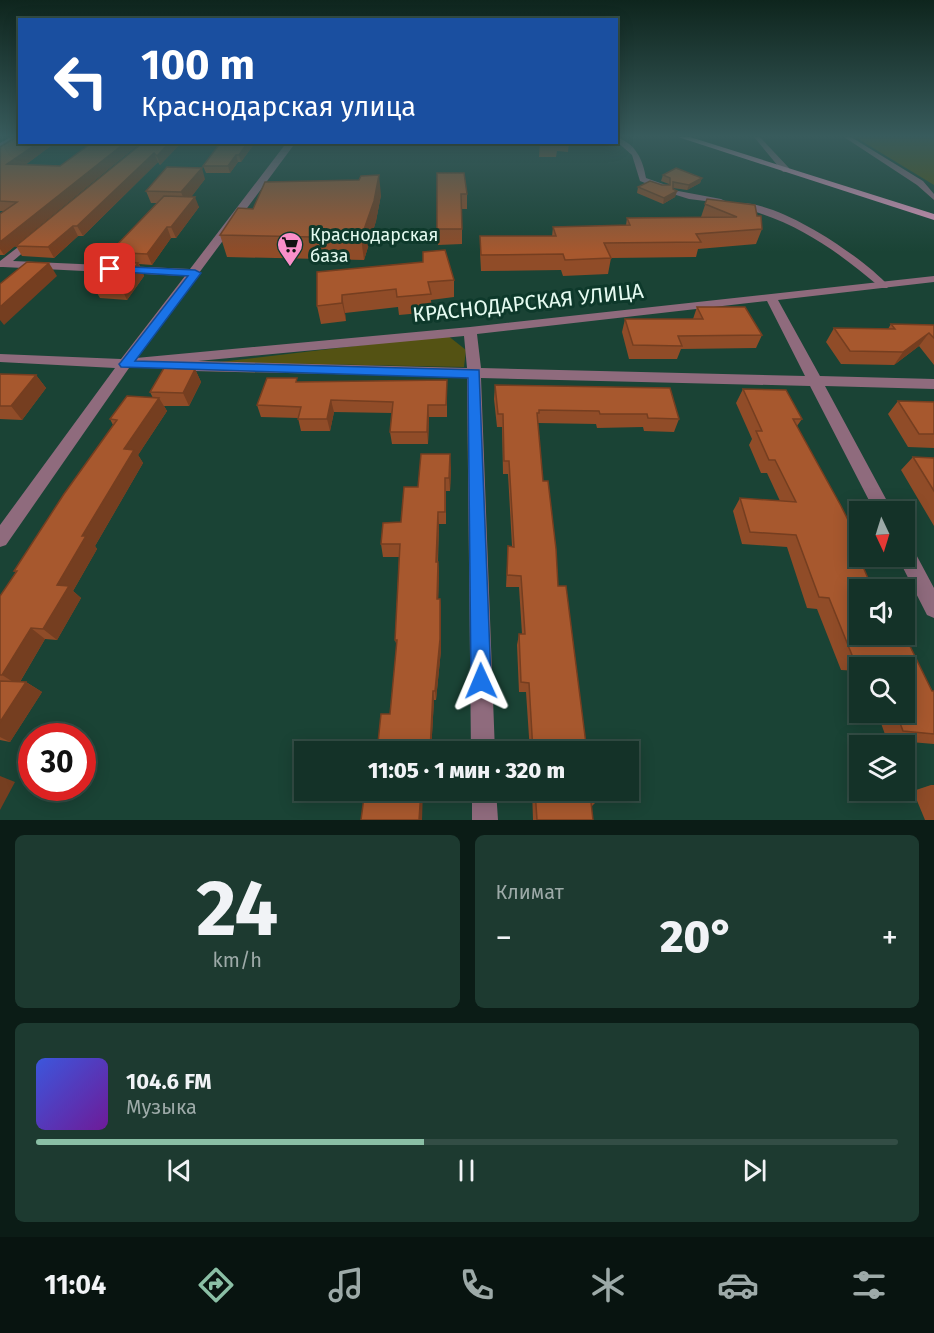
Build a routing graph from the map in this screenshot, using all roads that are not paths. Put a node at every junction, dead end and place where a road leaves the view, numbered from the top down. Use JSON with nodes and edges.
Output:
{"nodes":[{"id":1,"x":267,"y":175,"type":"edge"},
{"id":2,"x":642,"y":175,"type":"edge"},
{"id":3,"x":802,"y":175,"type":"edge"},
{"id":4,"x":908,"y":175,"type":"edge"},
{"id":5,"x":664,"y":187,"type":"edge"},
{"id":6,"x":676,"y":192,"type":"edge"},
{"id":7,"x":934,"y":198,"type":"edge"},
{"id":8,"x":934,"y":218,"type":"edge"},
{"id":9,"x":48,"y":226,"type":"edge"},
{"id":10,"x":195,"y":273,"type":"junction"},
{"id":11,"x":934,"y":279,"type":"edge"},
{"id":12,"x":884,"y":286,"type":"junction"},
{"id":13,"x":771,"y":298,"type":"junction"},
{"id":14,"x":470,"y":331,"type":"junction"},
{"id":15,"x":0,"y":358,"type":"edge"},
{"id":16,"x":125,"y":364,"type":"junction"},
{"id":17,"x":474,"y":373,"type":"junction"},
{"id":18,"x":816,"y":379,"type":"junction"},
{"id":19,"x":934,"y":384,"type":"edge"},
{"id":20,"x":878,"y":501,"type":"edge"},
{"id":21,"x":0,"y":539,"type":"edge"},
{"id":22,"x":912,"y":567,"type":"edge"},
{"id":23,"x":934,"y":608,"type":"edge"},
{"id":24,"x":483,"y":741,"type":"edge"},
{"id":25,"x":484,"y":801,"type":"edge"},
{"id":26,"x":485,"y":820,"type":"edge"}],
"edges":[{"from":1,"to":10,"type":"street"},
{"from":2,"to":5,"type":"lane"},
{"from":3,"to":8,"type":"main road"},
{"from":4,"to":7,"type":"lane"},
{"from":6,"to":12,"type":"lane"},
{"from":9,"to":10,"type":"street"},
{"from":10,"to":16,"type":"street"},
{"from":11,"to":12,"type":"street","name":"КРАСНОДАРСКАЯ УЛИЦА"},
{"from":12,"to":13,"type":"street","name":"КРАСНОДАРСКАЯ УЛИЦА"},
{"from":13,"to":14,"type":"street","name":"КРАСНОДАРСКАЯ УЛИЦА"},
{"from":13,"to":18,"type":"street"},
{"from":14,"to":16,"type":"street","name":"КРАСНОДАРСКАЯ УЛИЦА"},
{"from":14,"to":17,"type":"street"},
{"from":15,"to":16,"type":"street","name":"КРАСНОДАРСКАЯ УЛИЦА"},
{"from":16,"to":17,"type":"street","name":"КРАСНОДАРСКАЯ УЛИЦА"},
{"from":16,"to":21,"type":"street"},
{"from":17,"to":18,"type":"street","name":"КРАСНОДАРСКАЯ УЛИЦА"},
{"from":17,"to":24,"type":"street"},
{"from":18,"to":19,"type":"street","name":"КРАСНОДАРСКАЯ УЛИЦА"},
{"from":18,"to":20,"type":"street"},
{"from":22,"to":23,"type":"street"},
{"from":25,"to":26,"type":"street"}]}
